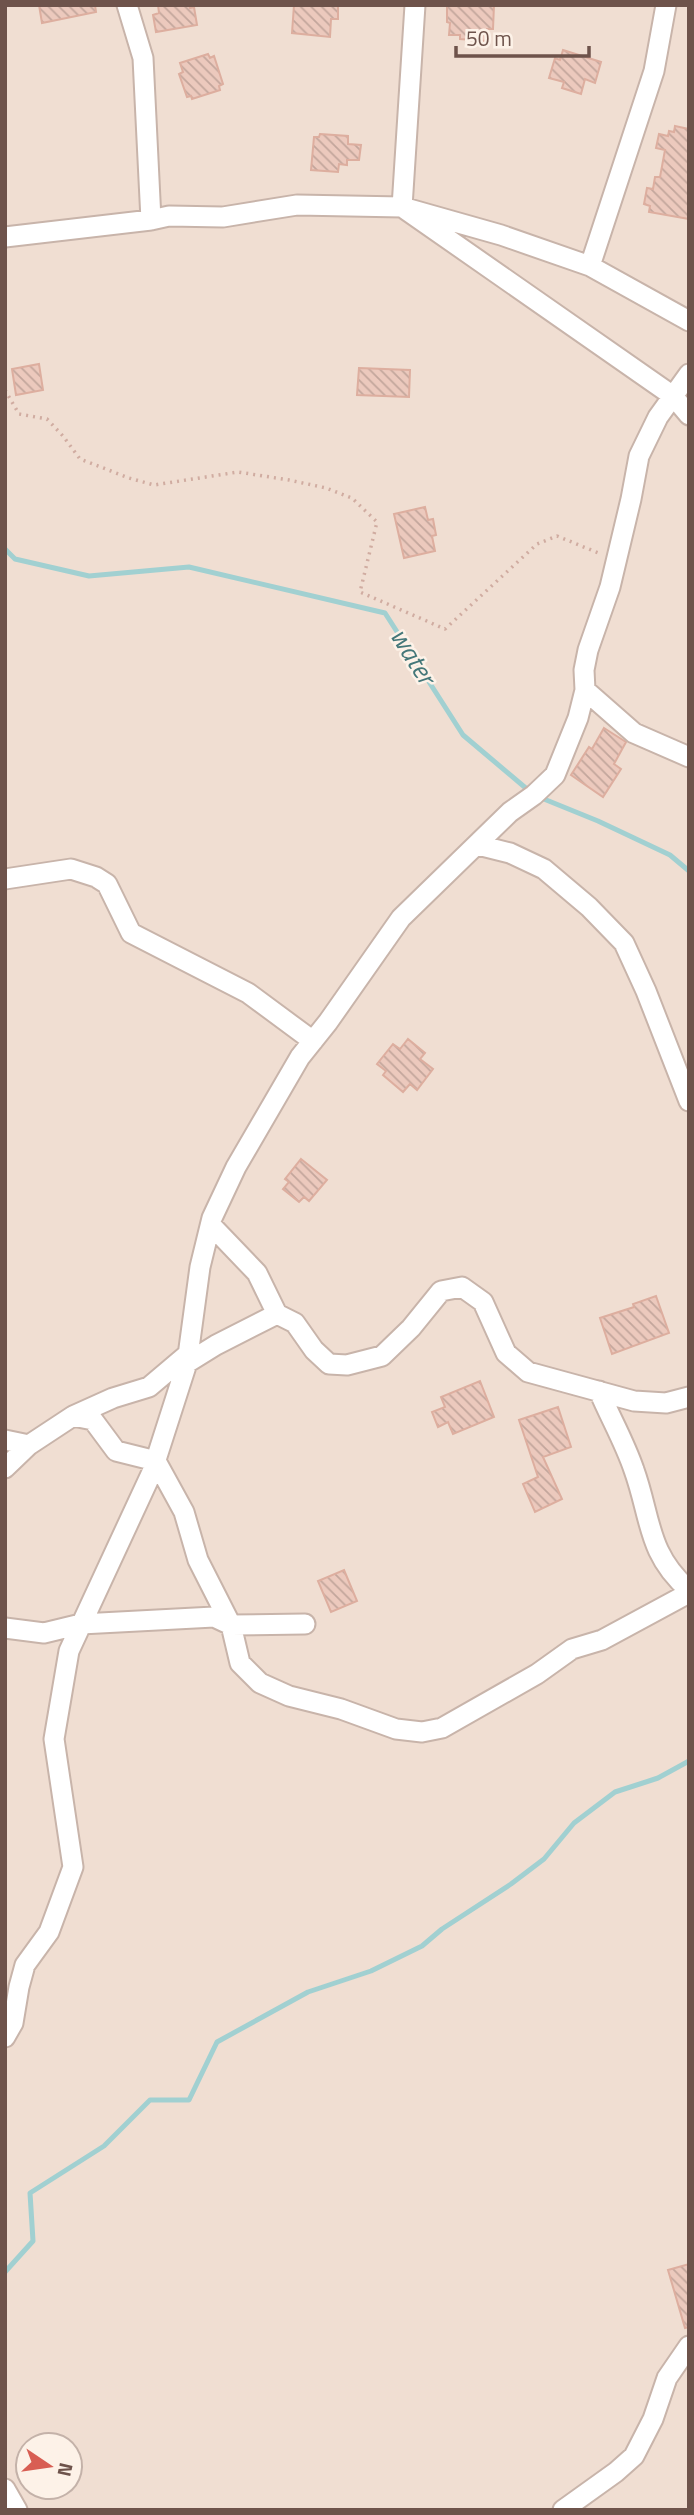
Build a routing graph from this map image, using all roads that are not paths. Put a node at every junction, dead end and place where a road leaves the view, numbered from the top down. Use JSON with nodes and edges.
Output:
{"nodes":[{"id":1,"x":127,"y":5,"type":"edge"},
{"id":2,"x":415,"y":5,"type":"edge"},
{"id":3,"x":666,"y":5,"type":"edge"},
{"id":4,"x":402,"y":207,"type":"junction"},
{"id":5,"x":151,"y":220,"type":"junction"},
{"id":6,"x":5,"y":237,"type":"edge"},
{"id":7,"x":590,"y":266,"type":"junction"},
{"id":8,"x":689,"y":321,"type":"edge"},
{"id":9,"x":689,"y":374,"type":"edge"},
{"id":10,"x":673,"y":396,"type":"junction"},
{"id":11,"x":689,"y":415,"type":"edge"},
{"id":12,"x":585,"y":690,"type":"junction"},
{"id":13,"x":689,"y":757,"type":"edge"},
{"id":14,"x":478,"y":845,"type":"junction"},
{"id":15,"x":5,"y":878,"type":"edge"},
{"id":16,"x":313,"y":1041,"type":"junction"},
{"id":17,"x":689,"y":1101,"type":"edge"},
{"id":18,"x":211,"y":1225,"type":"junction"},
{"id":19,"x":277,"y":1314,"type":"junction"},
{"id":20,"x":187,"y":1359,"type":"junction"},
{"id":21,"x":599,"y":1391,"type":"junction"},
{"id":22,"x":689,"y":1397,"type":"edge"},
{"id":23,"x":73,"y":1416,"type":"junction"},
{"id":24,"x":5,"y":1440,"type":"edge"},
{"id":25,"x":29,"y":1444,"type":"junction"},
{"id":26,"x":156,"y":1461,"type":"junction"},
{"id":27,"x":5,"y":1468,"type":"edge"},
{"id":28,"x":689,"y":1591,"type":"edge"},
{"id":29,"x":305,"y":1624,"type":"dead end"},
{"id":30,"x":81,"y":1625,"type":"junction"},
{"id":31,"x":231,"y":1625,"type":"junction"},
{"id":32,"x":5,"y":1628,"type":"edge"},
{"id":33,"x":5,"y":2037,"type":"edge"},
{"id":34,"x":689,"y":2346,"type":"edge"},
{"id":35,"x":5,"y":2489,"type":"edge"},
{"id":36,"x":18,"y":2510,"type":"edge"},
{"id":37,"x":563,"y":2510,"type":"edge"}],
"edges":[{"from":1,"to":5,"type":"street"},
{"from":2,"to":4,"type":"street"},
{"from":3,"to":7,"type":"street"},
{"from":4,"to":5,"type":"street"},
{"from":4,"to":7,"type":"street"},
{"from":4,"to":10,"type":"street"},
{"from":5,"to":6,"type":"street"},
{"from":7,"to":8,"type":"street"},
{"from":9,"to":10,"type":"street"},
{"from":10,"to":11,"type":"street"},
{"from":10,"to":12,"type":"street"},
{"from":12,"to":13,"type":"street"},
{"from":12,"to":14,"type":"street"},
{"from":14,"to":16,"type":"street"},
{"from":14,"to":17,"type":"street"},
{"from":15,"to":16,"type":"street"},
{"from":16,"to":18,"type":"street"},
{"from":18,"to":19,"type":"street"},
{"from":18,"to":20,"type":"street"},
{"from":19,"to":20,"type":"street"},
{"from":19,"to":21,"type":"street"},
{"from":20,"to":23,"type":"street"},
{"from":20,"to":26,"type":"street"},
{"from":21,"to":22,"type":"street"},
{"from":21,"to":28,"type":"street"},
{"from":23,"to":25,"type":"street"},
{"from":23,"to":26,"type":"street"},
{"from":24,"to":25,"type":"street"},
{"from":25,"to":27,"type":"street"},
{"from":26,"to":30,"type":"street"},
{"from":26,"to":31,"type":"street"},
{"from":28,"to":31,"type":"street"},
{"from":29,"to":31,"type":"street"},
{"from":30,"to":31,"type":"street"},
{"from":30,"to":32,"type":"street"},
{"from":30,"to":33,"type":"street"},
{"from":34,"to":37,"type":"street"},
{"from":35,"to":36,"type":"street"}]}
